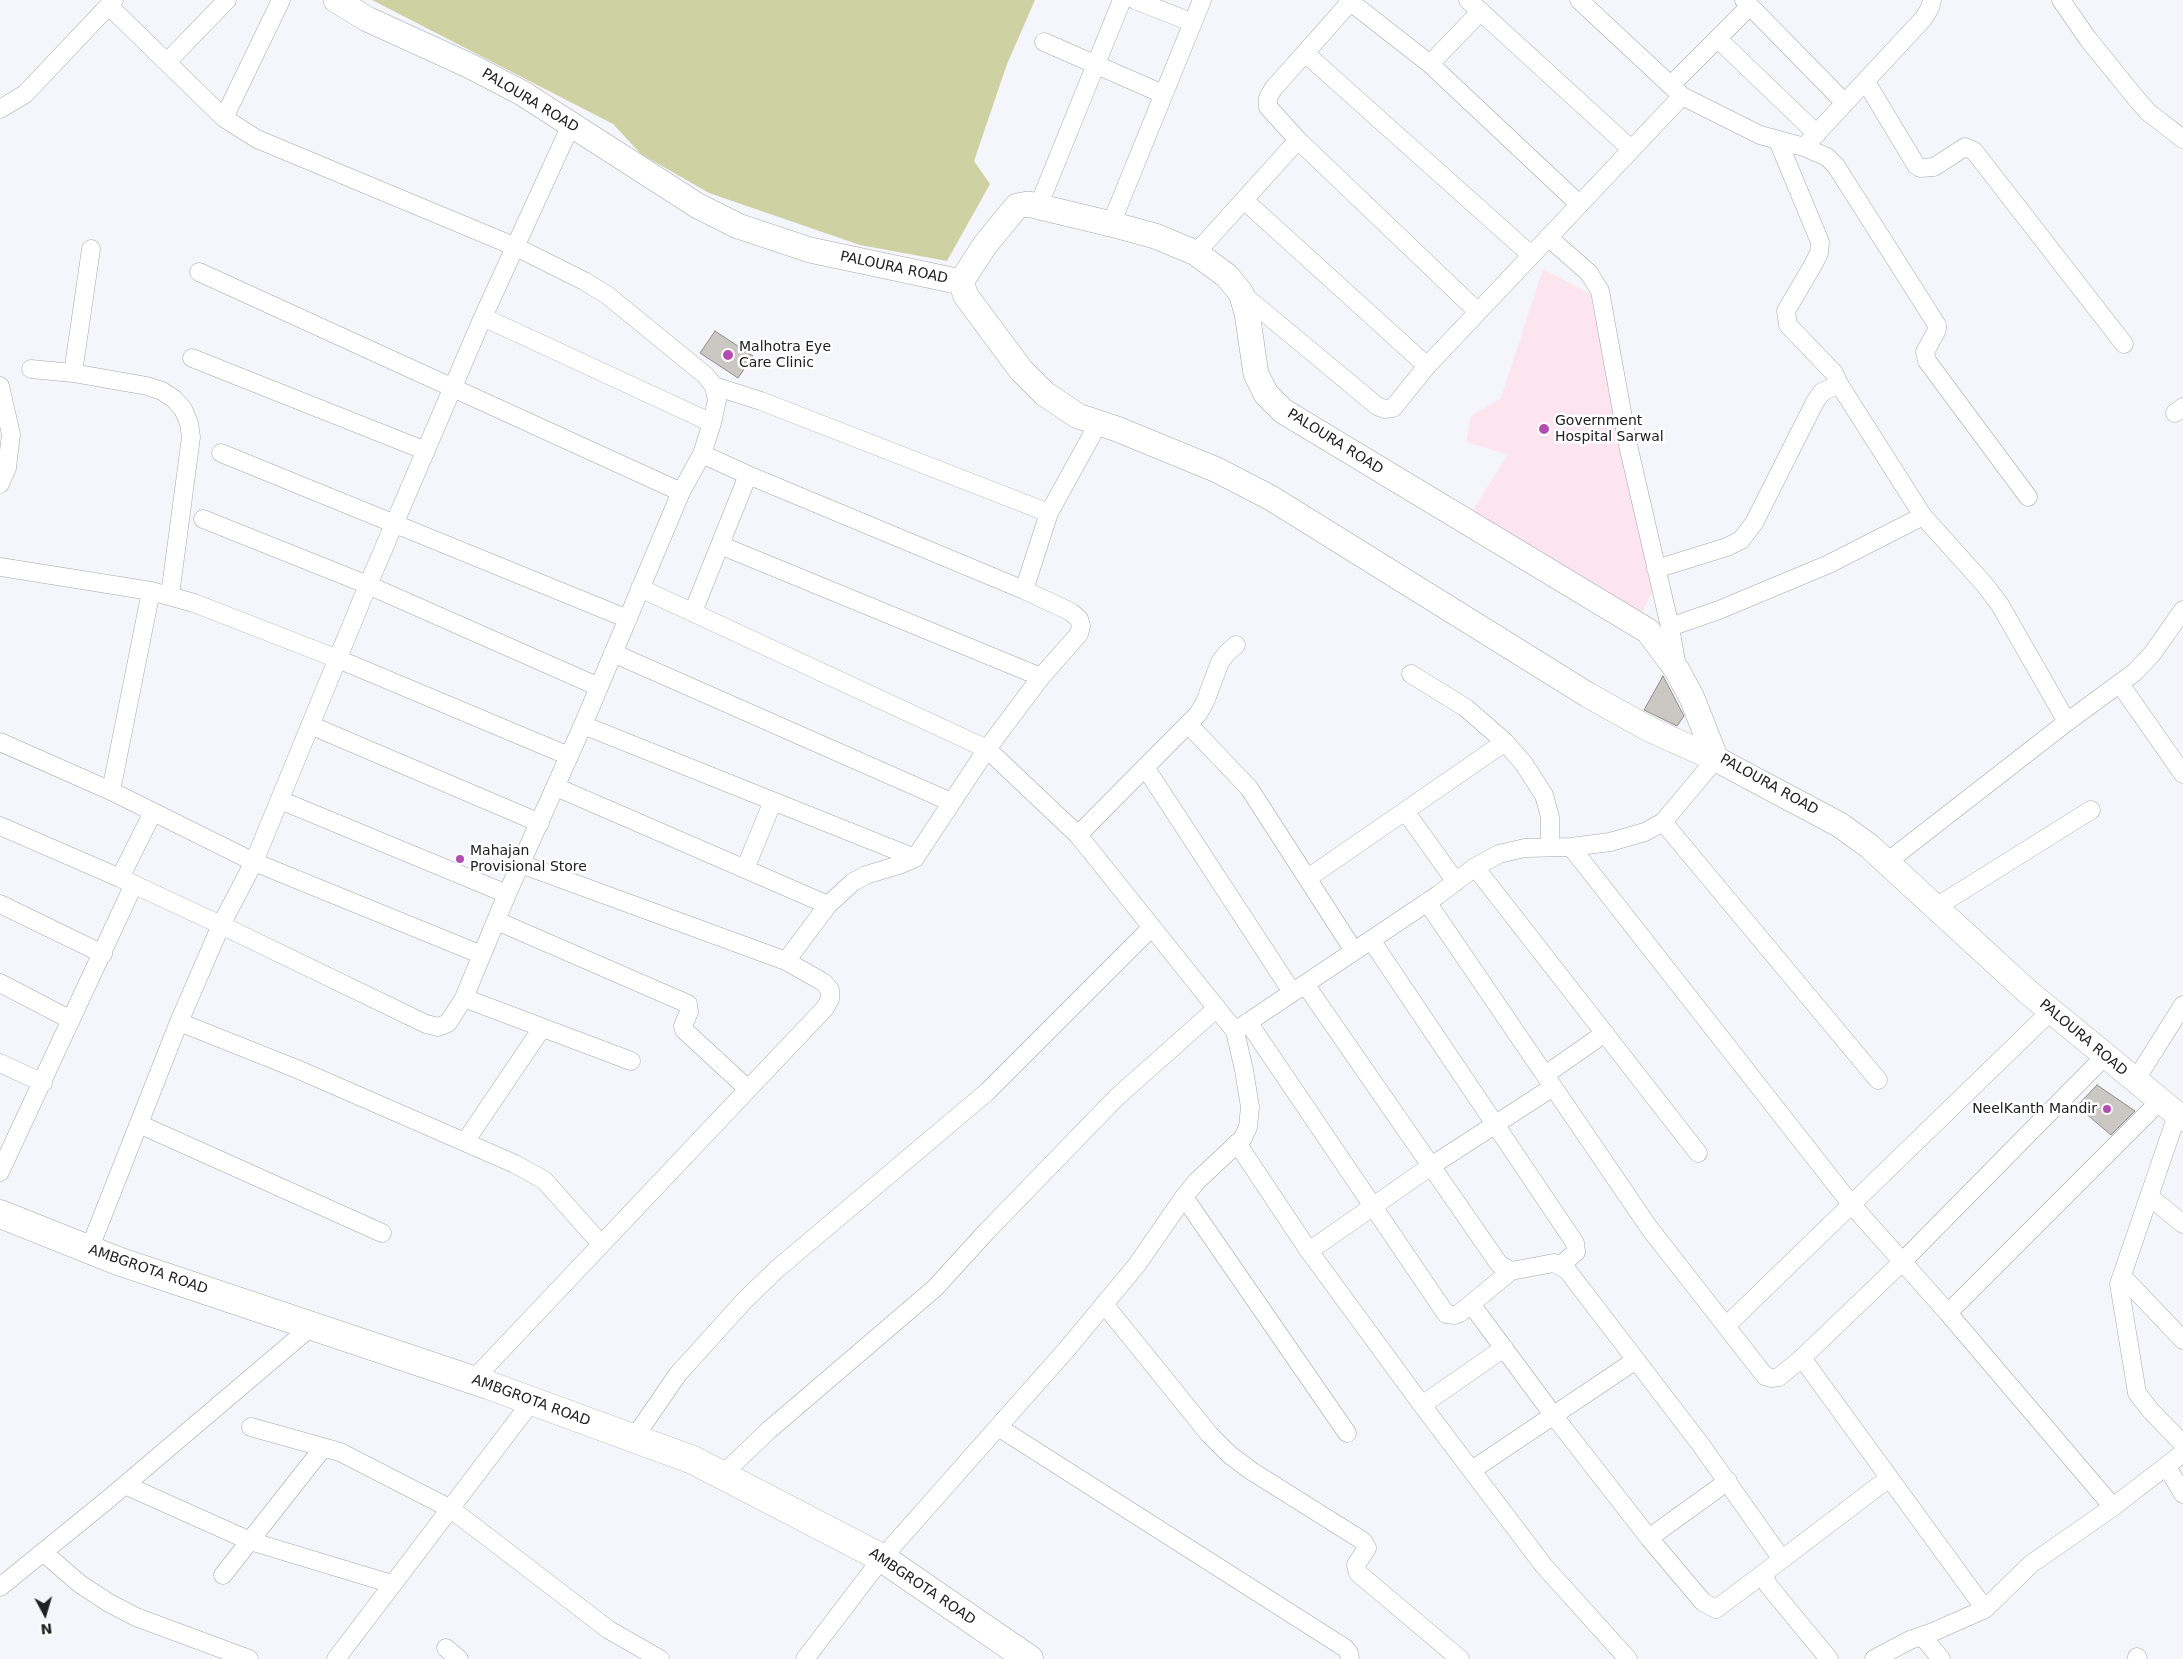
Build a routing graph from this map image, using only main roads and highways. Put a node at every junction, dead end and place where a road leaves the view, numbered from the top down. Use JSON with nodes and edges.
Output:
{"nodes":[{"id":1,"x":336,"y":0,"type":"edge"},
{"id":2,"x":962,"y":282,"type":"junction"},
{"id":3,"x":1716,"y":759,"type":"junction"},
{"id":4,"x":2173,"y":1112,"type":"edge"},
{"id":5,"x":0,"y":1214,"type":"edge"},
{"id":6,"x":1023,"y":1658,"type":"edge"}],
"edges":[{"from":1,"to":2,"type":"main road","name":"PALOURA ROAD"},
{"from":2,"to":3,"type":"main road"},
{"from":2,"to":3,"type":"main road","name":"PALOURA ROAD"},
{"from":3,"to":4,"type":"main road","name":"PALOURA ROAD"},
{"from":5,"to":6,"type":"main road","name":"AMBGROTA ROAD"}]}
